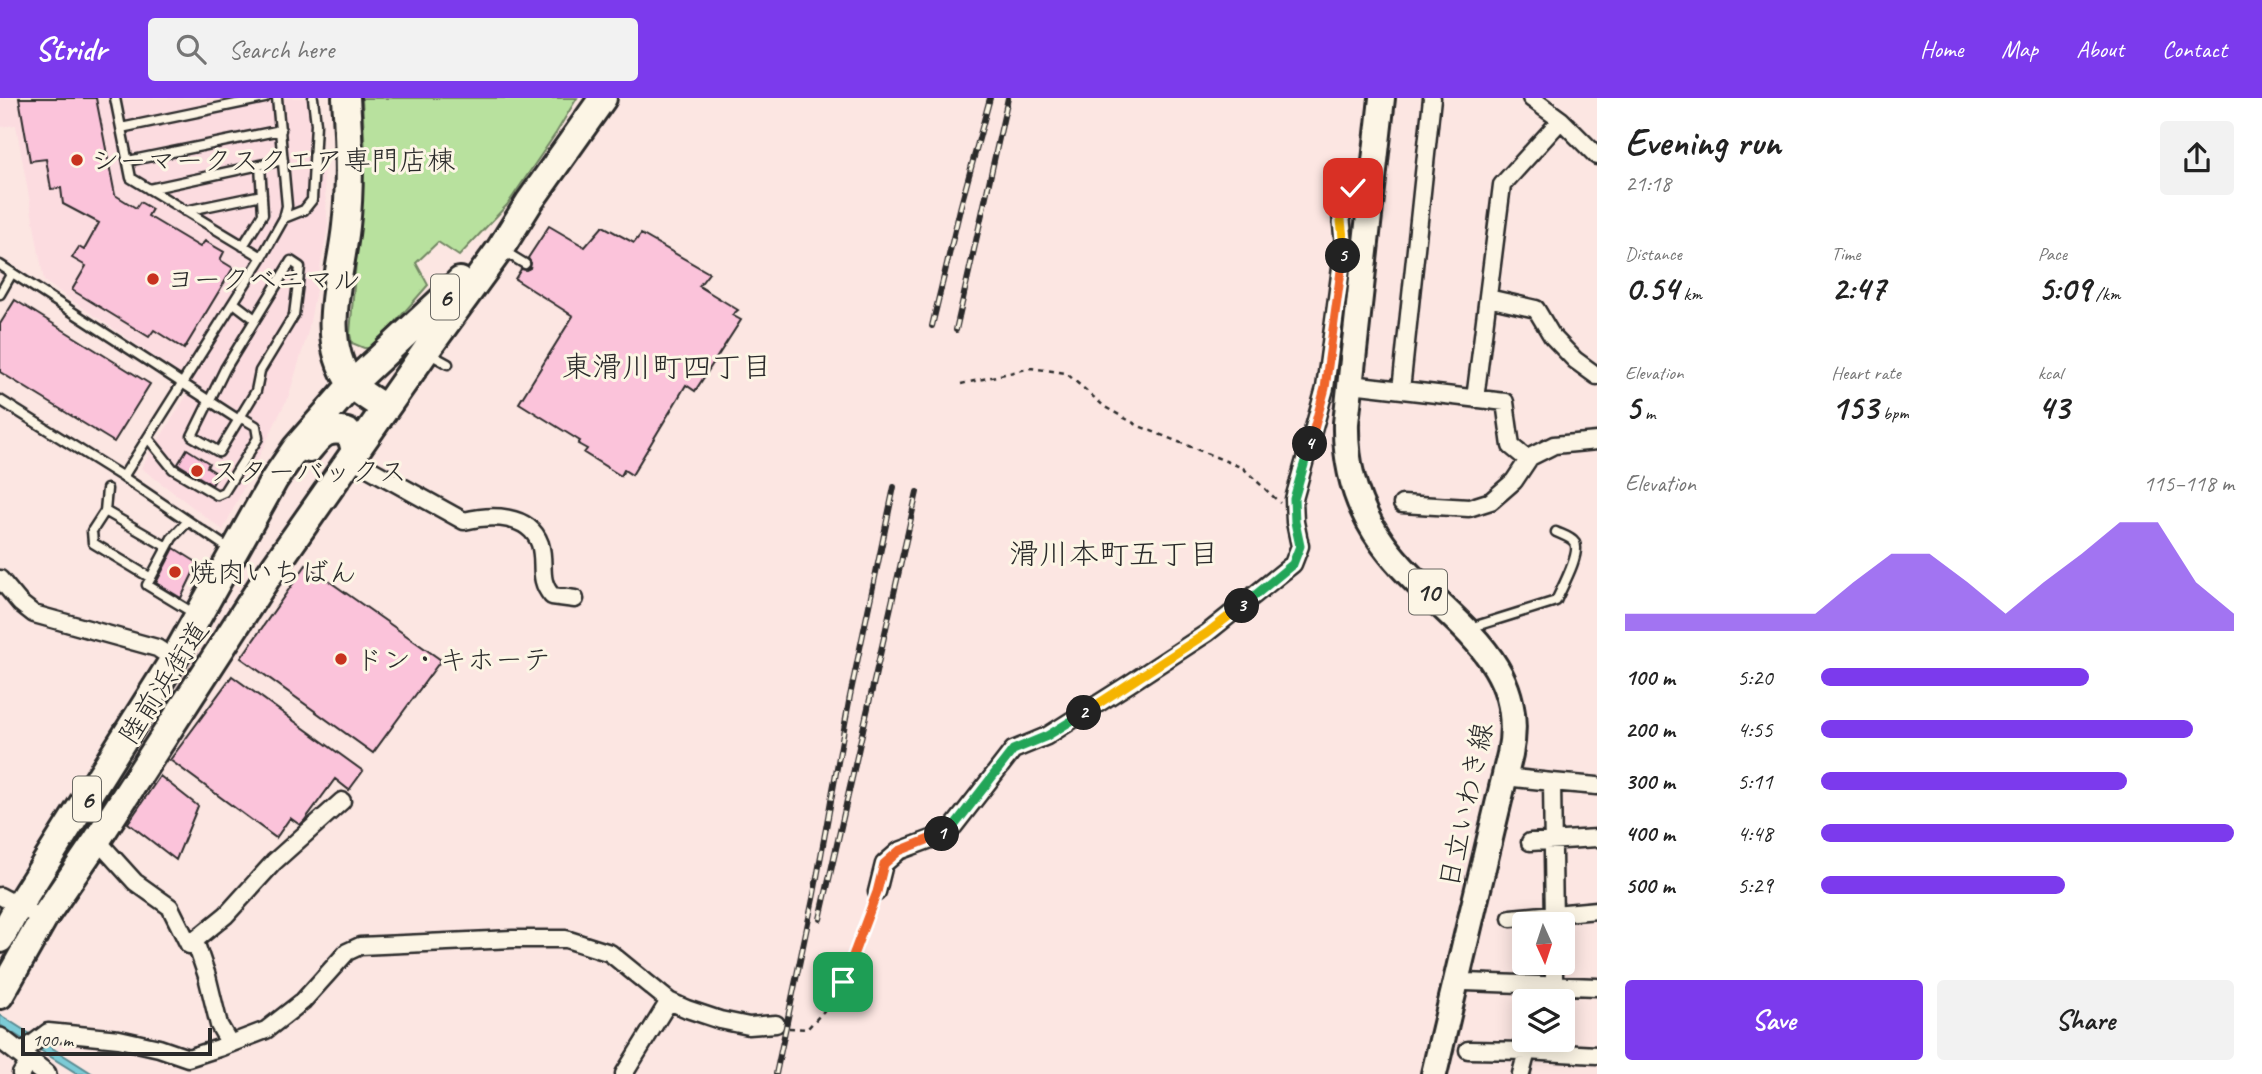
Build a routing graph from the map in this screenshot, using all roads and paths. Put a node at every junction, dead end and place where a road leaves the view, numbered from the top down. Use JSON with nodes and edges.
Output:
{"nodes":[{"id":1,"x":265,"y":98,"type":"edge"},
{"id":2,"x":277,"y":98,"type":"edge"},
{"id":3,"x":313,"y":98,"type":"edge"},
{"id":4,"x":346,"y":98,"type":"edge"},
{"id":5,"x":603,"y":98,"type":"edge"},
{"id":6,"x":1382,"y":98,"type":"edge"},
{"id":7,"x":1432,"y":98,"type":"edge"},
{"id":8,"x":1531,"y":98,"type":"edge"},
{"id":9,"x":118,"y":99,"type":"edge"},
{"id":10,"x":1561,"y":120,"type":"junction"},
{"id":11,"x":121,"y":128,"type":"junction"},
{"id":12,"x":281,"y":130,"type":"junction"},
{"id":13,"x":1597,"y":156,"type":"edge"},
{"id":14,"x":283,"y":160,"type":"junction"},
{"id":15,"x":128,"y":161,"type":"junction"},
{"id":16,"x":260,"y":165,"type":"junction"},
{"id":17,"x":1373,"y":183,"type":"junction"},
{"id":18,"x":149,"y":189,"type":"junction"},
{"id":19,"x":262,"y":195,"type":"junction"},
{"id":20,"x":530,"y":201,"type":"junction"},
{"id":21,"x":186,"y":211,"type":"junction"},
{"id":22,"x":284,"y":218,"type":"junction"},
{"id":23,"x":243,"y":246,"type":"junction"},
{"id":24,"x":500,"y":249,"type":"junction"},
{"id":25,"x":262,"y":257,"type":"junction"},
{"id":26,"x":524,"y":264,"type":"dead end"},
{"id":27,"x":0,"y":265,"type":"edge"},
{"id":28,"x":12,"y":273,"type":"junction"},
{"id":29,"x":0,"y":294,"type":"edge"},
{"id":30,"x":1488,"y":298,"type":"junction"},
{"id":31,"x":234,"y":303,"type":"junction"},
{"id":32,"x":255,"y":319,"type":"junction"},
{"id":33,"x":425,"y":352,"type":"junction"},
{"id":34,"x":448,"y":364,"type":"dead end"},
{"id":35,"x":1597,"y":376,"type":"edge"},
{"id":36,"x":184,"y":383,"type":"junction"},
{"id":37,"x":352,"y":384,"type":"junction"},
{"id":38,"x":961,"y":384,"type":"dead end"},
{"id":39,"x":1351,"y":384,"type":"junction"},
{"id":40,"x":1401,"y":390,"type":"junction"},
{"id":41,"x":1475,"y":399,"type":"junction"},
{"id":42,"x":0,"y":400,"type":"edge"},
{"id":43,"x":209,"y":400,"type":"junction"},
{"id":44,"x":385,"y":408,"type":"junction"},
{"id":45,"x":240,"y":419,"type":"junction"},
{"id":46,"x":148,"y":438,"type":"junction"},
{"id":47,"x":1597,"y":441,"type":"edge"},
{"id":48,"x":353,"y":454,"type":"junction"},
{"id":49,"x":1528,"y":460,"type":"junction"},
{"id":50,"x":123,"y":477,"type":"junction"},
{"id":51,"x":274,"y":480,"type":"junction"},
{"id":52,"x":107,"y":489,"type":"dead end"},
{"id":53,"x":1402,"y":505,"type":"dead end"},
{"id":54,"x":105,"y":511,"type":"junction"},
{"id":55,"x":1295,"y":517,"type":"junction"},
{"id":56,"x":188,"y":521,"type":"junction"},
{"id":57,"x":1556,"y":532,"type":"dead end"},
{"id":58,"x":167,"y":547,"type":"junction"},
{"id":59,"x":234,"y":551,"type":"junction"},
{"id":60,"x":268,"y":576,"type":"junction"},
{"id":61,"x":150,"y":578,"type":"junction"},
{"id":62,"x":0,"y":579,"type":"edge"},
{"id":63,"x":575,"y":599,"type":"dead end"},
{"id":64,"x":198,"y":615,"type":"junction"},
{"id":65,"x":245,"y":615,"type":"junction"},
{"id":66,"x":1468,"y":634,"type":"junction"},
{"id":67,"x":174,"y":659,"type":"junction"},
{"id":68,"x":1505,"y":777,"type":"junction"},
{"id":69,"x":1552,"y":782,"type":"junction"},
{"id":70,"x":1597,"y":786,"type":"edge"},
{"id":71,"x":342,"y":801,"type":"dead end"},
{"id":72,"x":1597,"y":838,"type":"edge"},
{"id":73,"x":97,"y":840,"type":"junction"},
{"id":74,"x":1553,"y":840,"type":"junction"},
{"id":75,"x":1530,"y":842,"type":"dead end"},
{"id":76,"x":877,"y":892,"type":"joint"},
{"id":77,"x":9,"y":901,"type":"edge"},
{"id":78,"x":1597,"y":910,"type":"edge"},
{"id":79,"x":1554,"y":912,"type":"edge"},
{"id":80,"x":1575,"y":915,"type":"edge"},
{"id":81,"x":43,"y":919,"type":"junction"},
{"id":82,"x":0,"y":939,"type":"edge"},
{"id":83,"x":195,"y":941,"type":"junction"},
{"id":84,"x":1554,"y":975,"type":"edge"},
{"id":85,"x":1457,"y":980,"type":"junction"},
{"id":86,"x":1554,"y":984,"type":"junction"},
{"id":87,"x":1597,"y":987,"type":"edge"},
{"id":88,"x":1553,"y":989,"type":"edge"},
{"id":89,"x":0,"y":995,"type":"edge"},
{"id":90,"x":669,"y":1001,"type":"junction"},
{"id":91,"x":776,"y":1024,"type":"joint"},
{"id":92,"x":0,"y":1038,"type":"edge"},
{"id":93,"x":230,"y":1044,"type":"junction"},
{"id":94,"x":1512,"y":1048,"type":"edge"},
{"id":95,"x":1468,"y":1050,"type":"dead end"},
{"id":96,"x":1535,"y":1052,"type":"edge"},
{"id":97,"x":1575,"y":1052,"type":"edge"},
{"id":98,"x":1597,"y":1055,"type":"edge"},
{"id":99,"x":23,"y":1063,"type":"edge"},
{"id":100,"x":46,"y":1074,"type":"edge"},
{"id":101,"x":624,"y":1074,"type":"edge"},
{"id":102,"x":1434,"y":1074,"type":"edge"},
{"id":103,"x":1521,"y":1074,"type":"edge"}],
"edges":[{"from":1,"to":11,"type":"lane"},
{"from":2,"to":12,"type":"lane"},
{"from":3,"to":22,"type":"lane"},
{"from":4,"to":37,"type":"highway"},
{"from":5,"to":20,"type":"highway","name":"陸前浜街道","number":"6"},
{"from":6,"to":17,"type":"main road","name":"日立いわき線","number":"10"},
{"from":7,"to":40,"type":"street"},
{"from":8,"to":10,"type":"street"},
{"from":9,"to":11,"type":"lane"},
{"from":10,"to":13,"type":"street"},
{"from":10,"to":30,"type":"street"},
{"from":11,"to":15,"type":"lane"},
{"from":12,"to":14,"type":"lane"},
{"from":12,"to":15,"type":"lane"},
{"from":14,"to":16,"type":"lane"},
{"from":14,"to":22,"type":"lane"},
{"from":15,"to":18,"type":"lane"},
{"from":16,"to":18,"type":"lane"},
{"from":16,"to":19,"type":"lane"},
{"from":17,"to":39,"type":"main road","name":"日立いわき線","number":"10"},
{"from":17,"to":55,"type":"street"},
{"from":18,"to":21,"type":"lane"},
{"from":19,"to":21,"type":"lane"},
{"from":19,"to":23,"type":"lane"},
{"from":20,"to":24,"type":"highway","name":"陸前浜街道","number":"6"},
{"from":20,"to":37,"type":"highway","name":"陸前浜街道","number":"6"},
{"from":21,"to":23,"type":"lane"},
{"from":22,"to":25,"type":"lane"},
{"from":23,"to":25,"type":"lane"},
{"from":24,"to":26,"type":"lane"},
{"from":24,"to":33,"type":"highway","name":"陸前浜街道","number":"6"},
{"from":25,"to":31,"type":"lane"},
{"from":27,"to":28,"type":"lane"},
{"from":28,"to":29,"type":"lane"},
{"from":28,"to":36,"type":"lane"},
{"from":30,"to":35,"type":"street"},
{"from":30,"to":41,"type":"street"},
{"from":31,"to":32,"type":"lane"},
{"from":31,"to":36,"type":"lane"},
{"from":32,"to":43,"type":"lane"},
{"from":32,"to":45,"type":"lane"},
{"from":33,"to":34,"type":"lane"},
{"from":33,"to":44,"type":"highway","name":"陸前浜街道","number":"6"},
{"from":36,"to":43,"type":"lane"},
{"from":36,"to":46,"type":"lane"},
{"from":37,"to":44,"type":"highway"},
{"from":37,"to":51,"type":"highway","name":"陸前浜街道","number":"6"},
{"from":38,"to":55,"type":"path"},
{"from":39,"to":40,"type":"street"},
{"from":39,"to":66,"type":"main road","name":"日立いわき線","number":"10"},
{"from":40,"to":41,"type":"street"},
{"from":41,"to":49,"type":"street"},
{"from":42,"to":50,"type":"lane"},
{"from":43,"to":45,"type":"lane"},
{"from":43,"to":45,"type":"lane"},
{"from":44,"to":48,"type":"highway","name":"陸前浜街道","number":"6"},
{"from":45,"to":46,"type":"lane"},
{"from":46,"to":50,"type":"lane"},
{"from":47,"to":49,"type":"street"},
{"from":48,"to":51,"type":"highway"},
{"from":48,"to":60,"type":"highway","name":"陸前浜街道","number":"6"},
{"from":48,"to":63,"type":"street"},
{"from":49,"to":53,"type":"street"},
{"from":50,"to":56,"type":"lane"},
{"from":51,"to":59,"type":"highway","name":"陸前浜街道","number":"6"},
{"from":52,"to":54,"type":"lane"},
{"from":54,"to":58,"type":"lane"},
{"from":54,"to":61,"type":"lane"},
{"from":55,"to":76,"type":"street"},
{"from":56,"to":58,"type":"lane"},
{"from":56,"to":59,"type":"lane"},
{"from":57,"to":66,"type":"lane"},
{"from":58,"to":61,"type":"lane"},
{"from":59,"to":60,"type":"highway"},
{"from":59,"to":64,"type":"highway","name":"陸前浜街道","number":"6"},
{"from":60,"to":65,"type":"highway","name":"陸前浜街道","number":"6"},
{"from":61,"to":64,"type":"lane"},
{"from":62,"to":67,"type":"street"},
{"from":64,"to":67,"type":"highway","name":"陸前浜街道","number":"6"},
{"from":65,"to":67,"type":"highway"},
{"from":65,"to":73,"type":"highway","name":"陸前浜街道","number":"6"},
{"from":66,"to":68,"type":"main road","name":"日立いわき線","number":"10"},
{"from":67,"to":77,"type":"highway","name":"陸前浜街道","number":"6"},
{"from":68,"to":69,"type":"street"},
{"from":68,"to":85,"type":"main road","name":"日立いわき線","number":"10"},
{"from":69,"to":70,"type":"street"},
{"from":69,"to":74,"type":"street"},
{"from":71,"to":83,"type":"street"},
{"from":72,"to":74,"type":"street"},
{"from":73,"to":81,"type":"highway","name":"陸前浜街道","number":"6"},
{"from":73,"to":83,"type":"street"},
{"from":74,"to":75,"type":"street"},
{"from":74,"to":79,"type":"street"},
{"from":76,"to":91,"type":"path"},
{"from":77,"to":81,"type":"street"},
{"from":77,"to":82,"type":"highway","name":"陸前浜街道","number":"6"},
{"from":78,"to":80,"type":"street"},
{"from":81,"to":89,"type":"highway","name":"陸前浜街道","number":"6"},
{"from":83,"to":93,"type":"street"},
{"from":84,"to":86,"type":"street"},
{"from":85,"to":86,"type":"street"},
{"from":85,"to":102,"type":"main road","name":"日立いわき線","number":"10"},
{"from":86,"to":87,"type":"street"},
{"from":86,"to":88,"type":"street"},
{"from":90,"to":91,"type":"street"},
{"from":90,"to":93,"type":"street"},
{"from":90,"to":101,"type":"street"},
{"from":92,"to":99,"type":"street"},
{"from":93,"to":99,"type":"street"},
{"from":94,"to":95,"type":"street"},
{"from":96,"to":103,"type":"street"},
{"from":97,"to":98,"type":"street"},
{"from":99,"to":100,"type":"street"}]}
